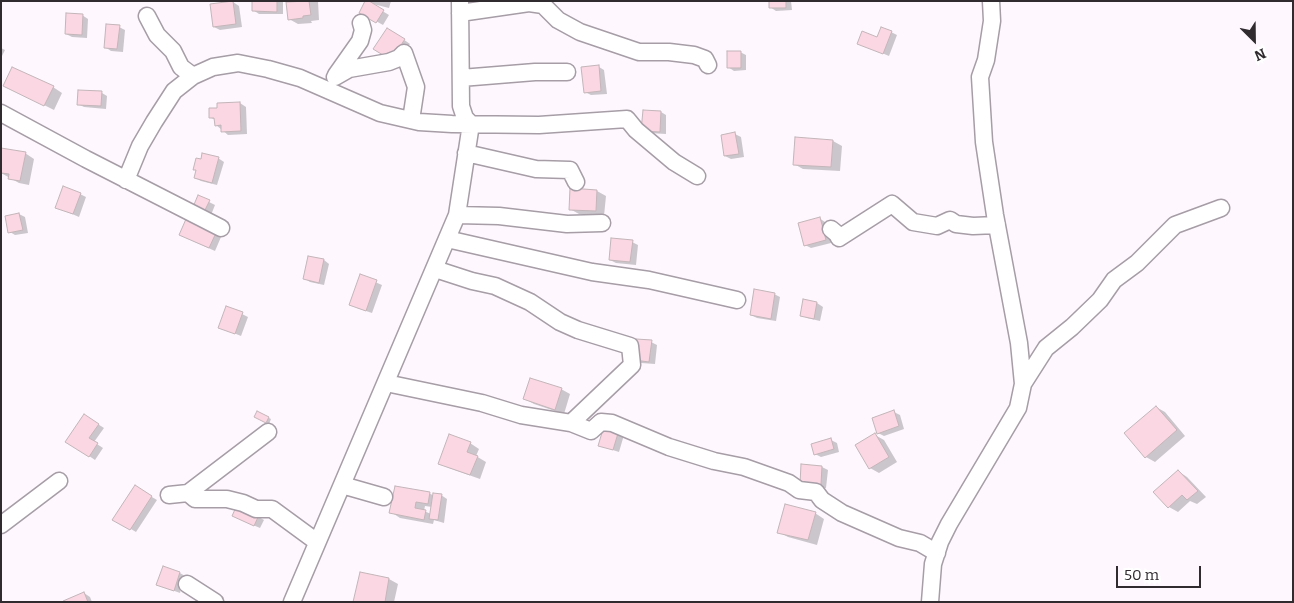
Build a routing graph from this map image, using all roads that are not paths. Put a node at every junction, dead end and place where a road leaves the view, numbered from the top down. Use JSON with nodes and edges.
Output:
{"nodes":[{"id":1,"x":991,"y":1,"type":"edge"},
{"id":2,"x":460,"y":7,"type":"edge"},
{"id":3,"x":147,"y":16,"type":"dead end"},
{"id":4,"x":361,"y":23,"type":"dead end"},
{"id":5,"x":708,"y":65,"type":"dead end"},
{"id":6,"x":567,"y":72,"type":"dead end"},
{"id":7,"x":193,"y":76,"type":"junction"},
{"id":8,"x":461,"y":78,"type":"junction"},
{"id":9,"x":334,"y":85,"type":"junction"},
{"id":10,"x":1,"y":113,"type":"edge"},
{"id":11,"x":411,"y":120,"type":"junction"},
{"id":12,"x":470,"y":124,"type":"junction"},
{"id":13,"x":466,"y":153,"type":"junction"},
{"id":14,"x":697,"y":176,"type":"dead end"},
{"id":15,"x":126,"y":180,"type":"junction"},
{"id":16,"x":576,"y":182,"type":"dead end"},
{"id":17,"x":1221,"y":208,"type":"dead end"},
{"id":18,"x":457,"y":215,"type":"junction"},
{"id":19,"x":602,"y":223,"type":"dead end"},
{"id":20,"x":997,"y":225,"type":"junction"},
{"id":21,"x":221,"y":228,"type":"dead end"},
{"id":22,"x":831,"y":229,"type":"dead end"},
{"id":23,"x":447,"y":239,"type":"junction"},
{"id":24,"x":435,"y":269,"type":"junction"},
{"id":25,"x":737,"y":300,"type":"dead end"},
{"id":26,"x":386,"y":383,"type":"junction"},
{"id":27,"x":1023,"y":384,"type":"junction"},
{"id":28,"x":571,"y":423,"type":"junction"},
{"id":29,"x":268,"y":432,"type":"dead end"},
{"id":30,"x":58,"y":481,"type":"dead end"},
{"id":31,"x":342,"y":485,"type":"junction"},
{"id":32,"x":188,"y":492,"type":"junction"},
{"id":33,"x":169,"y":495,"type":"dead end"},
{"id":34,"x":384,"y":497,"type":"dead end"},
{"id":35,"x":1,"y":525,"type":"edge"},
{"id":36,"x":317,"y":542,"type":"junction"},
{"id":37,"x":937,"y":553,"type":"junction"},
{"id":38,"x":187,"y":584,"type":"dead end"},
{"id":39,"x":215,"y":602,"type":"edge"},
{"id":40,"x":292,"y":602,"type":"edge"},
{"id":41,"x":930,"y":602,"type":"edge"}],
"edges":[{"from":1,"to":20,"type":"street"},
{"from":2,"to":5,"type":"street"},
{"from":2,"to":8,"type":"street"},
{"from":3,"to":7,"type":"street"},
{"from":4,"to":9,"type":"street"},
{"from":6,"to":8,"type":"street"},
{"from":7,"to":9,"type":"street"},
{"from":7,"to":15,"type":"street"},
{"from":8,"to":12,"type":"street"},
{"from":9,"to":11,"type":"street"},
{"from":9,"to":11,"type":"street"},
{"from":10,"to":15,"type":"street"},
{"from":11,"to":12,"type":"street"},
{"from":12,"to":13,"type":"street"},
{"from":12,"to":14,"type":"street"},
{"from":13,"to":16,"type":"street"},
{"from":13,"to":18,"type":"street"},
{"from":15,"to":21,"type":"street"},
{"from":17,"to":27,"type":"street"},
{"from":18,"to":19,"type":"street"},
{"from":18,"to":23,"type":"street"},
{"from":20,"to":22,"type":"street"},
{"from":20,"to":27,"type":"street"},
{"from":23,"to":24,"type":"street"},
{"from":23,"to":25,"type":"street"},
{"from":24,"to":26,"type":"street"},
{"from":24,"to":28,"type":"street"},
{"from":26,"to":28,"type":"street"},
{"from":26,"to":31,"type":"street"},
{"from":27,"to":37,"type":"street"},
{"from":28,"to":37,"type":"street"},
{"from":29,"to":32,"type":"street"},
{"from":30,"to":35,"type":"street"},
{"from":31,"to":34,"type":"street"},
{"from":31,"to":36,"type":"street"},
{"from":32,"to":33,"type":"street"},
{"from":32,"to":36,"type":"street"},
{"from":36,"to":40,"type":"street"},
{"from":37,"to":41,"type":"street"},
{"from":38,"to":39,"type":"street"}]}
